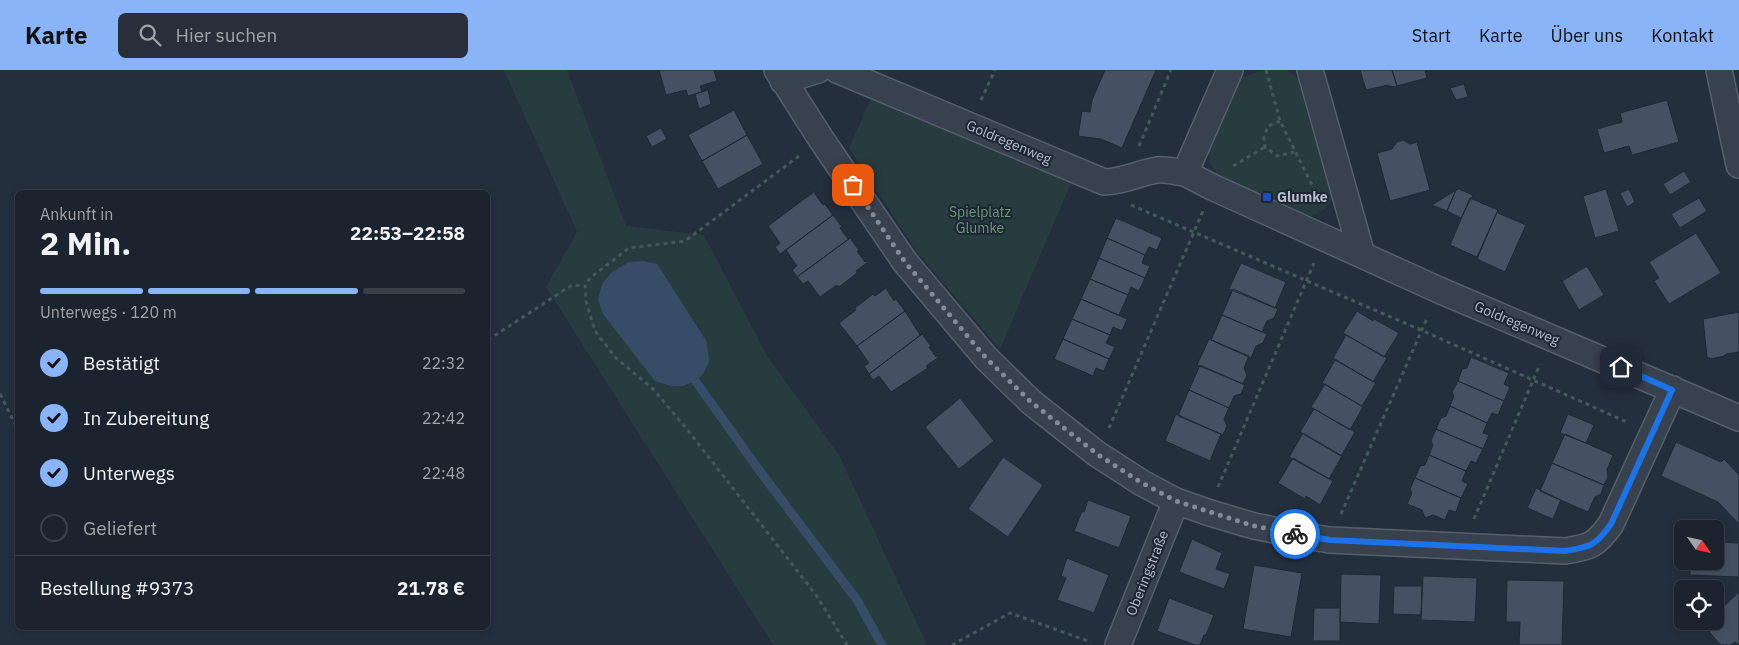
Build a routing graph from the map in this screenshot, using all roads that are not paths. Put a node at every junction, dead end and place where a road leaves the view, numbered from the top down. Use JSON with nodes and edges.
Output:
{"nodes":[{"id":1,"x":818,"y":70,"type":"edge"},
{"id":2,"x":837,"y":70,"type":"edge"},
{"id":3,"x":1230,"y":70,"type":"edge"},
{"id":4,"x":1310,"y":70,"type":"edge"},
{"id":5,"x":1719,"y":70,"type":"edge"},
{"id":6,"x":780,"y":75,"type":"edge"},
{"id":7,"x":1739,"y":165,"type":"edge"},
{"id":8,"x":1185,"y":173,"type":"junction"},
{"id":9,"x":1362,"y":255,"type":"junction"},
{"id":10,"x":1672,"y":390,"type":"junction"},
{"id":11,"x":1739,"y":418,"type":"edge"},
{"id":12,"x":1176,"y":501,"type":"junction"},
{"id":13,"x":1118,"y":645,"type":"edge"}],
"edges":[{"from":1,"to":6,"type":"street"},
{"from":2,"to":8,"type":"street","name":"Goldregenweg"},
{"from":3,"to":8,"type":"street"},
{"from":4,"to":9,"type":"street"},
{"from":5,"to":7,"type":"street"},
{"from":6,"to":12,"type":"street"},
{"from":8,"to":9,"type":"street","name":"Goldregenweg"},
{"from":9,"to":10,"type":"street","name":"Goldregenweg"},
{"from":10,"to":11,"type":"street"},
{"from":10,"to":12,"type":"street"},
{"from":12,"to":13,"type":"street","name":"Oberingstraße"}]}
